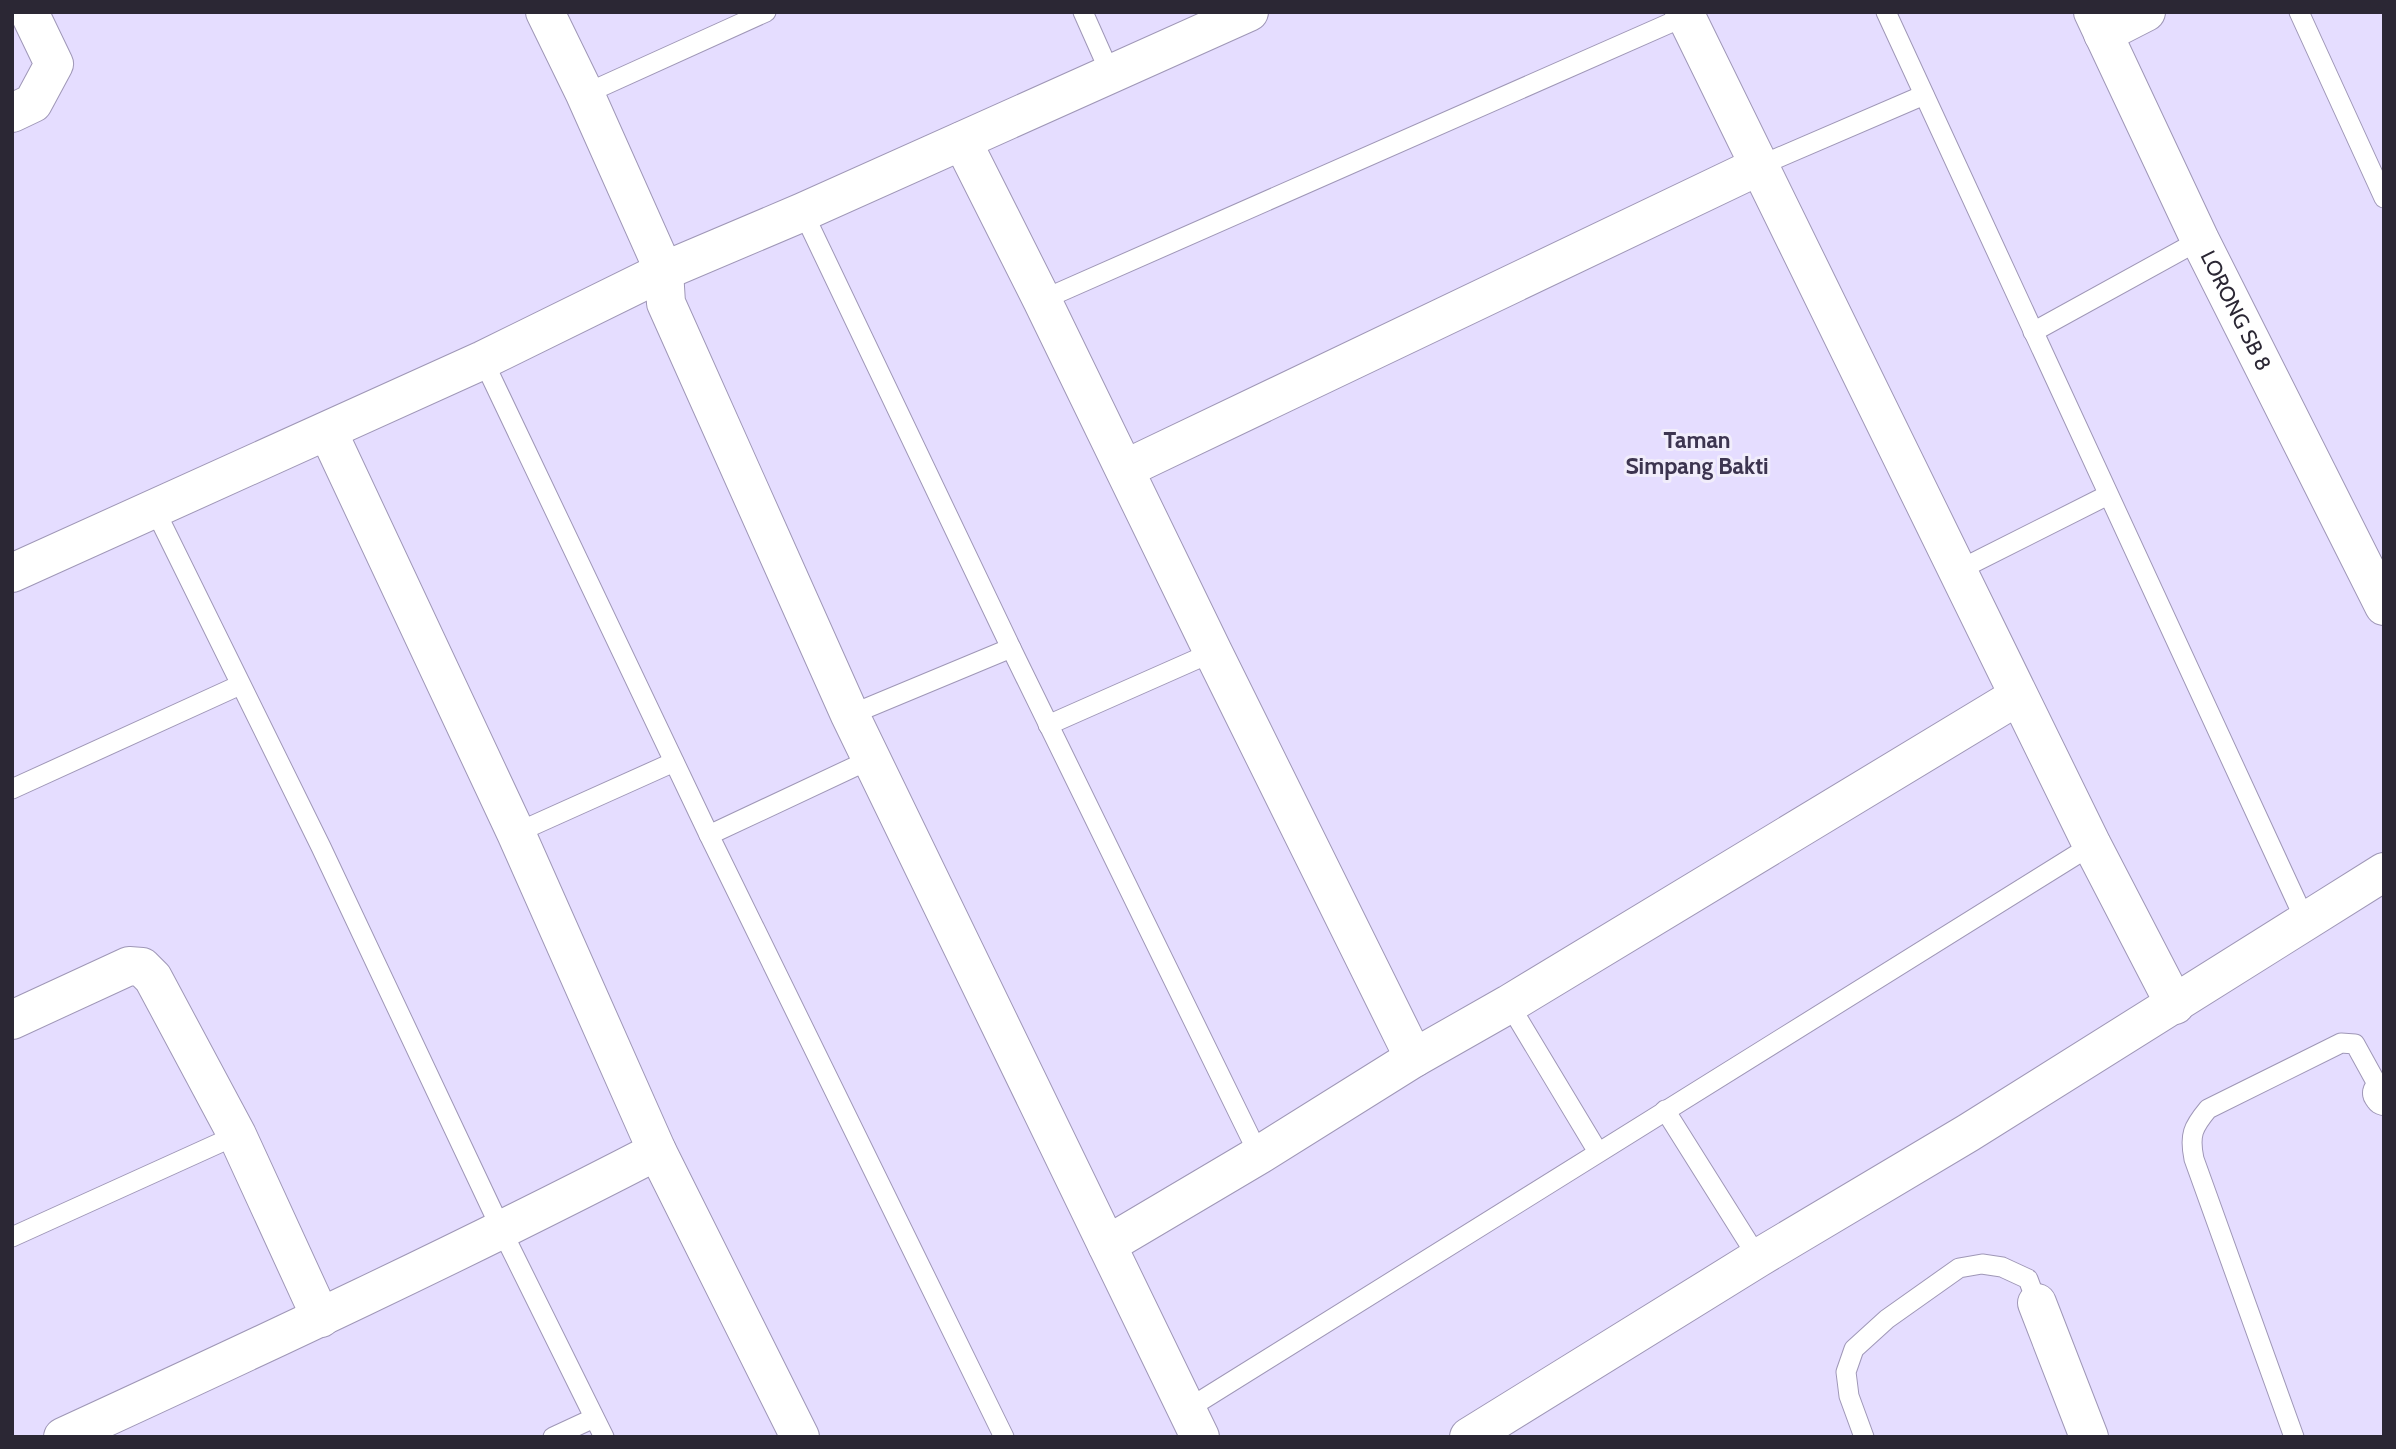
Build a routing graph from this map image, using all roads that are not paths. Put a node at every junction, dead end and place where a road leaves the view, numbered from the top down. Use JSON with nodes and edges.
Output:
{"nodes":[{"id":1,"x":29,"y":12,"type":"edge"},
{"id":2,"x":545,"y":12,"type":"edge"},
{"id":3,"x":766,"y":12,"type":"edge"},
{"id":4,"x":1083,"y":12,"type":"edge"},
{"id":5,"x":1249,"y":12,"type":"edge"},
{"id":6,"x":1886,"y":12,"type":"edge"},
{"id":7,"x":2146,"y":12,"type":"edge"},
{"id":8,"x":2299,"y":12,"type":"edge"},
{"id":9,"x":1685,"y":14,"type":"edge"},
{"id":10,"x":2098,"y":23,"type":"edge"},
{"id":11,"x":1111,"y":75,"type":"junction"},
{"id":12,"x":585,"y":94,"type":"junction"},
{"id":13,"x":1924,"y":95,"type":"junction"},
{"id":14,"x":12,"y":113,"type":"edge"},
{"id":15,"x":962,"y":141,"type":"junction"},
{"id":16,"x":1759,"y":166,"type":"junction"},
{"id":17,"x":2384,"y":198,"type":"edge"},
{"id":18,"x":803,"y":212,"type":"junction"},
{"id":19,"x":2200,"y":240,"type":"junction"},
{"id":20,"x":664,"y":271,"type":"junction"},
{"id":21,"x":1042,"y":300,"type":"junction"},
{"id":22,"x":2034,"y":332,"type":"junction"},
{"id":23,"x":483,"y":360,"type":"junction"},
{"id":24,"x":328,"y":432,"type":"junction"},
{"id":25,"x":1125,"y":469,"type":"junction"},
{"id":26,"x":2108,"y":495,"type":"junction"},
{"id":27,"x":155,"y":510,"type":"junction"},
{"id":28,"x":1957,"y":571,"type":"junction"},
{"id":29,"x":12,"y":573,"type":"edge"},
{"id":30,"x":2384,"y":607,"type":"edge"},
{"id":31,"x":1011,"y":648,"type":"junction"},
{"id":32,"x":1213,"y":653,"type":"junction"},
{"id":33,"x":240,"y":685,"type":"junction"},
{"id":34,"x":2018,"y":696,"type":"junction"},
{"id":35,"x":850,"y":715,"type":"junction"},
{"id":36,"x":1048,"y":725,"type":"junction"},
{"id":37,"x":871,"y":760,"type":"junction"},
{"id":38,"x":674,"y":762,"type":"junction"},
{"id":39,"x":12,"y":789,"type":"edge"},
{"id":40,"x":516,"y":833,"type":"junction"},
{"id":41,"x":709,"y":835,"type":"junction"},
{"id":42,"x":2092,"y":845,"type":"junction"},
{"id":43,"x":2384,"y":872,"type":"edge"},
{"id":44,"x":2305,"y":920,"type":"junction"},
{"id":45,"x":1509,"y":1004,"type":"junction"},
{"id":46,"x":2175,"y":1005,"type":"junction"},
{"id":47,"x":12,"y":1020,"type":"edge"},
{"id":48,"x":1414,"y":1058,"type":"junction"},
{"id":49,"x":2383,"y":1094,"type":"edge"},
{"id":50,"x":1665,"y":1110,"type":"junction"},
{"id":51,"x":237,"y":1135,"type":"junction"},
{"id":52,"x":657,"y":1151,"type":"junction"},
{"id":53,"x":1598,"y":1152,"type":"junction"},
{"id":54,"x":1259,"y":1155,"type":"junction"},
{"id":55,"x":502,"y":1231,"type":"junction"},
{"id":56,"x":12,"y":1237,"type":"edge"},
{"id":57,"x":1107,"y":1245,"type":"junction"},
{"id":58,"x":1758,"y":1258,"type":"junction"},
{"id":59,"x":2037,"y":1303,"type":"joint"},
{"id":60,"x":321,"y":1318,"type":"junction"},
{"id":61,"x":594,"y":1418,"type":"junction"},
{"id":62,"x":1193,"y":1423,"type":"edge"},
{"id":63,"x":63,"y":1437,"type":"edge"},
{"id":64,"x":553,"y":1437,"type":"edge"},
{"id":65,"x":604,"y":1437,"type":"edge"},
{"id":66,"x":800,"y":1437,"type":"edge"},
{"id":67,"x":1004,"y":1437,"type":"edge"},
{"id":68,"x":1469,"y":1437,"type":"edge"},
{"id":69,"x":1864,"y":1437,"type":"edge"},
{"id":70,"x":2089,"y":1437,"type":"edge"},
{"id":71,"x":2294,"y":1437,"type":"edge"}],
"edges":[{"from":1,"to":14,"type":"street"},
{"from":2,"to":12,"type":"street"},
{"from":3,"to":12,"type":"lane"},
{"from":4,"to":11,"type":"lane"},
{"from":5,"to":11,"type":"street"},
{"from":6,"to":13,"type":"lane"},
{"from":7,"to":10,"type":"street"},
{"from":8,"to":17,"type":"lane"},
{"from":9,"to":16,"type":"street"},
{"from":9,"to":21,"type":"lane"},
{"from":10,"to":19,"type":"street","name":"LORONG SB 8"},
{"from":11,"to":15,"type":"street"},
{"from":12,"to":20,"type":"street"},
{"from":13,"to":16,"type":"lane"},
{"from":13,"to":22,"type":"lane"},
{"from":15,"to":18,"type":"street"},
{"from":15,"to":21,"type":"street"},
{"from":16,"to":25,"type":"street"},
{"from":16,"to":28,"type":"street"},
{"from":18,"to":20,"type":"street"},
{"from":18,"to":31,"type":"lane"},
{"from":19,"to":22,"type":"lane"},
{"from":19,"to":30,"type":"street","name":"LORONG SB 8"},
{"from":20,"to":23,"type":"street"},
{"from":20,"to":35,"type":"street"},
{"from":21,"to":25,"type":"street"},
{"from":22,"to":26,"type":"lane"},
{"from":23,"to":24,"type":"street"},
{"from":23,"to":38,"type":"lane"},
{"from":24,"to":27,"type":"street"},
{"from":24,"to":40,"type":"street"},
{"from":25,"to":32,"type":"street"},
{"from":26,"to":28,"type":"lane"},
{"from":26,"to":44,"type":"lane"},
{"from":27,"to":29,"type":"street"},
{"from":27,"to":33,"type":"lane"},
{"from":28,"to":34,"type":"street"},
{"from":31,"to":35,"type":"lane"},
{"from":31,"to":36,"type":"lane"},
{"from":32,"to":36,"type":"lane"},
{"from":32,"to":48,"type":"street"},
{"from":33,"to":39,"type":"lane"},
{"from":33,"to":55,"type":"lane"},
{"from":34,"to":42,"type":"street"},
{"from":34,"to":45,"type":"street"},
{"from":35,"to":37,"type":"street"},
{"from":36,"to":54,"type":"lane"},
{"from":37,"to":41,"type":"lane"},
{"from":37,"to":57,"type":"street"},
{"from":38,"to":40,"type":"lane"},
{"from":38,"to":41,"type":"lane"},
{"from":40,"to":52,"type":"street"},
{"from":41,"to":67,"type":"lane"},
{"from":42,"to":46,"type":"street"},
{"from":42,"to":50,"type":"lane"},
{"from":43,"to":44,"type":"street"},
{"from":44,"to":46,"type":"street"},
{"from":45,"to":48,"type":"street"},
{"from":45,"to":53,"type":"lane"},
{"from":46,"to":58,"type":"street"},
{"from":47,"to":51,"type":"street"},
{"from":48,"to":54,"type":"street"},
{"from":49,"to":71,"type":"lane"},
{"from":50,"to":53,"type":"lane"},
{"from":50,"to":58,"type":"lane"},
{"from":51,"to":56,"type":"lane"},
{"from":51,"to":60,"type":"street"},
{"from":52,"to":55,"type":"street"},
{"from":52,"to":66,"type":"street"},
{"from":53,"to":62,"type":"lane"},
{"from":54,"to":57,"type":"street"},
{"from":55,"to":60,"type":"street"},
{"from":55,"to":61,"type":"lane"},
{"from":57,"to":62,"type":"street"},
{"from":58,"to":68,"type":"street"},
{"from":59,"to":69,"type":"lane"},
{"from":59,"to":70,"type":"street"},
{"from":60,"to":63,"type":"street"},
{"from":61,"to":64,"type":"lane"},
{"from":61,"to":65,"type":"lane"}]}
